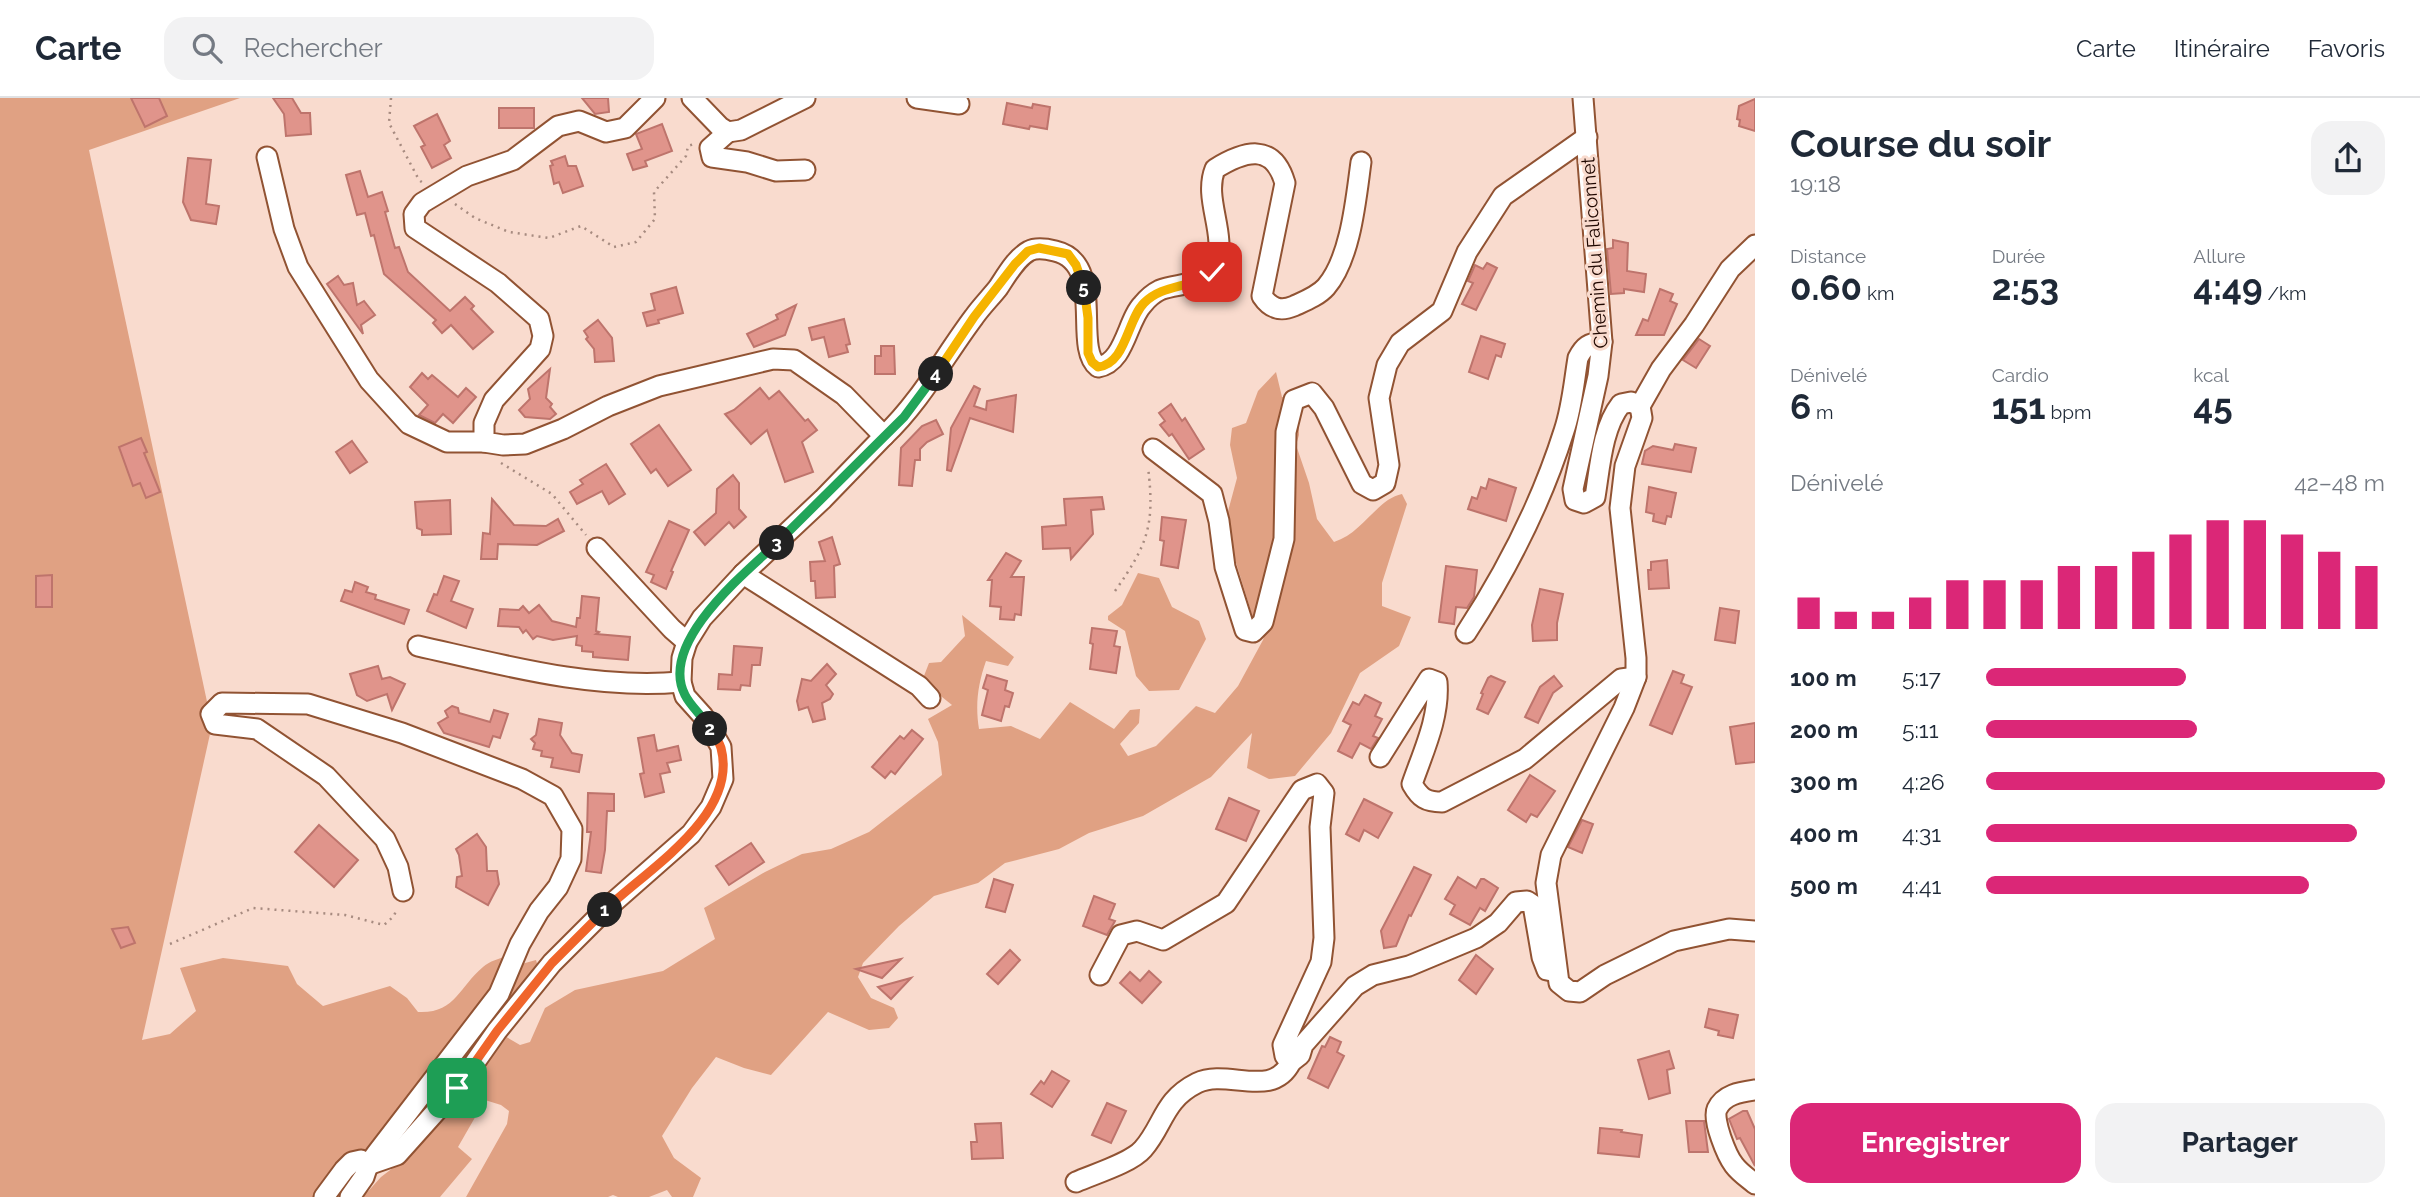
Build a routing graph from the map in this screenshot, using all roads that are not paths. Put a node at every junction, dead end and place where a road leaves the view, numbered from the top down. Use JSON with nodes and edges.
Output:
{"nodes":[{"id":1,"x":655,"y":98,"type":"edge"},
{"id":2,"x":692,"y":98,"type":"edge"},
{"id":3,"x":805,"y":98,"type":"edge"},
{"id":4,"x":917,"y":98,"type":"edge"},
{"id":5,"x":1588,"y":100,"type":"edge"},
{"id":6,"x":959,"y":104,"type":"dead end"},
{"id":7,"x":724,"y":130,"type":"junction"},
{"id":8,"x":1587,"y":137,"type":"junction"},
{"id":9,"x":267,"y":157,"type":"dead end"},
{"id":10,"x":1361,"y":162,"type":"dead end"},
{"id":11,"x":805,"y":170,"type":"dead end"},
{"id":12,"x":1755,"y":245,"type":"edge"},
{"id":13,"x":1602,"y":342,"type":"junction"},
{"id":14,"x":1640,"y":407,"type":"junction"},
{"id":15,"x":884,"y":436,"type":"junction"},
{"id":16,"x":484,"y":442,"type":"junction"},
{"id":17,"x":1153,"y":449,"type":"road end"},
{"id":18,"x":597,"y":548,"type":"road end"},
{"id":19,"x":743,"y":575,"type":"junction"},
{"id":20,"x":1466,"y":633,"type":"dead end"},
{"id":21,"x":687,"y":642,"type":"junction"},
{"id":22,"x":418,"y":646,"type":"dead end"},
{"id":23,"x":1636,"y":677,"type":"junction"},
{"id":24,"x":681,"y":682,"type":"junction"},
{"id":25,"x":930,"y":698,"type":"dead end"},
{"id":26,"x":1380,"y":757,"type":"dead end"},
{"id":27,"x":402,"y":891,"type":"road end"},
{"id":28,"x":1755,"y":930,"type":"edge"},
{"id":29,"x":1557,"y":971,"type":"junction"},
{"id":30,"x":1100,"y":975,"type":"dead end"},
{"id":31,"x":1291,"y":1062,"type":"junction"},
{"id":32,"x":1755,"y":1090,"type":"edge"},
{"id":33,"x":368,"y":1165,"type":"junction"},
{"id":34,"x":1076,"y":1182,"type":"dead end"},
{"id":35,"x":1755,"y":1184,"type":"edge"},
{"id":36,"x":324,"y":1197,"type":"edge"},
{"id":37,"x":350,"y":1197,"type":"edge"}],
"edges":[{"from":1,"to":16,"type":"street"},
{"from":2,"to":7,"type":"street"},
{"from":3,"to":7,"type":"street"},
{"from":4,"to":6,"type":"street"},
{"from":5,"to":8,"type":"street","name":"Chemin du Faliconnet"},
{"from":7,"to":11,"type":"street"},
{"from":8,"to":13,"type":"street","name":"Chemin du Faliconnet"},
{"from":8,"to":17,"type":"street"},
{"from":9,"to":16,"type":"street"},
{"from":10,"to":15,"type":"street"},
{"from":12,"to":14,"type":"street"},
{"from":13,"to":14,"type":"street","name":"Chemin du Faliconnet"},
{"from":13,"to":20,"type":"street"},
{"from":14,"to":23,"type":"street"},
{"from":15,"to":16,"type":"street"},
{"from":15,"to":19,"type":"street"},
{"from":18,"to":21,"type":"street"},
{"from":19,"to":21,"type":"street"},
{"from":19,"to":25,"type":"street"},
{"from":21,"to":24,"type":"street"},
{"from":22,"to":24,"type":"street"},
{"from":23,"to":26,"type":"street"},
{"from":23,"to":29,"type":"street"},
{"from":24,"to":33,"type":"street"},
{"from":27,"to":33,"type":"street"},
{"from":28,"to":29,"type":"street"},
{"from":29,"to":31,"type":"street"},
{"from":30,"to":31,"type":"street"},
{"from":31,"to":34,"type":"street"},
{"from":32,"to":35,"type":"street"},
{"from":33,"to":36,"type":"street"},
{"from":33,"to":37,"type":"street"}]}
